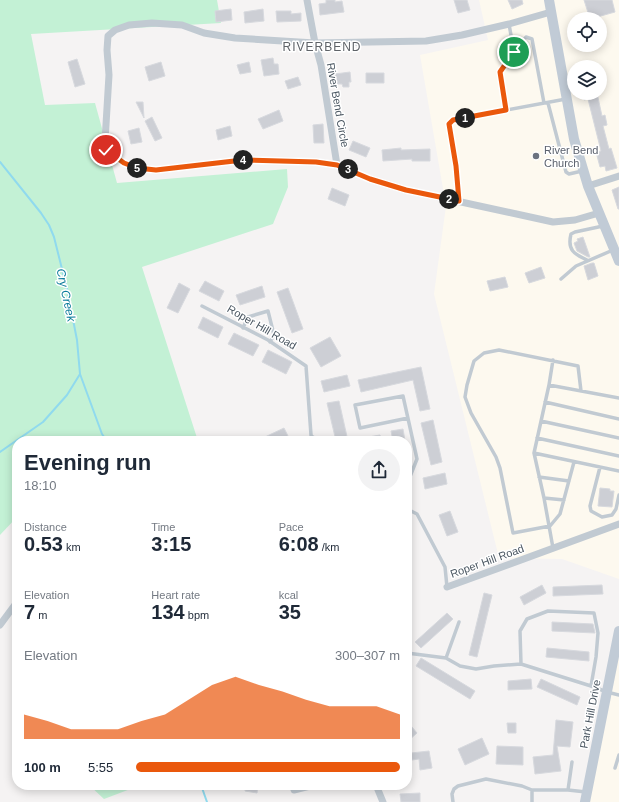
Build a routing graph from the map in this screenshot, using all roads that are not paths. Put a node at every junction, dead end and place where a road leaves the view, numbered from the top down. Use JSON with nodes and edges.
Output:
{"nodes":[{"id":1,"x":307,"y":0,"type":"edge"},
{"id":2,"x":549,"y":0,"type":"edge"},
{"id":3,"x":551,"y":12,"type":"junction"},
{"id":4,"x":509,"y":24,"type":"junction"},
{"id":5,"x":315,"y":43,"type":"junction"},
{"id":6,"x":514,"y":52,"type":"junction"},
{"id":7,"x":567,"y":99,"type":"joint"},
{"id":8,"x":567,"y":100,"type":"edge"},
{"id":9,"x":546,"y":103,"type":"junction"},
{"id":10,"x":506,"y":110,"type":"junction"},
{"id":11,"x":337,"y":165,"type":"junction"},
{"id":12,"x":583,"y":170,"type":"junction"},
{"id":13,"x":619,"y":176,"type":"edge"},
{"id":14,"x":588,"y":186,"type":"junction"},
{"id":15,"x":459,"y":201,"type":"junction"},
{"id":16,"x":599,"y":213,"type":"junction"},
{"id":17,"x":604,"y":225,"type":"junction"},
{"id":18,"x":614,"y":249,"type":"junction"},
{"id":19,"x":587,"y":260,"type":"junction"},
{"id":20,"x":619,"y":261,"type":"edge"},
{"id":21,"x":561,"y":279,"type":"dead end"},
{"id":22,"x":202,"y":306,"type":"dead end"},
{"id":23,"x":243,"y":328,"type":"junction"},
{"id":24,"x":270,"y":342,"type":"junction"},
{"id":25,"x":553,"y":360,"type":"junction"},
{"id":26,"x":549,"y":385,"type":"junction"},
{"id":27,"x":581,"y":391,"type":"junction"},
{"id":28,"x":619,"y":398,"type":"edge"},
{"id":29,"x":545,"y":402,"type":"junction"},
{"id":30,"x":408,"y":418,"type":"junction"},
{"id":31,"x":619,"y":419,"type":"edge"},
{"id":32,"x":541,"y":421,"type":"junction"},
{"id":33,"x":312,"y":436,"type":"edge"},
{"id":34,"x":412,"y":436,"type":"edge"},
{"id":35,"x":412,"y":436,"type":"edge"},
{"id":36,"x":537,"y":438,"type":"junction"},
{"id":37,"x":619,"y":438,"type":"edge"},
{"id":38,"x":534,"y":453,"type":"junction"},
{"id":39,"x":619,"y":456,"type":"edge"},
{"id":40,"x":574,"y":462,"type":"junction"},
{"id":41,"x":600,"y":467,"type":"junction"},
{"id":42,"x":412,"y":472,"type":"edge"},
{"id":43,"x":619,"y":472,"type":"edge"},
{"id":44,"x":539,"y":477,"type":"junction"},
{"id":45,"x":569,"y":481,"type":"junction"},
{"id":46,"x":619,"y":494,"type":"edge"},
{"id":47,"x":544,"y":498,"type":"junction"},
{"id":48,"x":564,"y":500,"type":"junction"},
{"id":49,"x":412,"y":511,"type":"edge"},
{"id":50,"x":619,"y":524,"type":"edge"},
{"id":51,"x":550,"y":526,"type":"junction"},
{"id":52,"x":553,"y":548,"type":"junction"},
{"id":53,"x":447,"y":587,"type":"joint"},
{"id":54,"x":12,"y":609,"type":"edge"},
{"id":55,"x":459,"y":622,"type":"dead end"},
{"id":56,"x":0,"y":625,"type":"edge"},
{"id":57,"x":619,"y":631,"type":"edge"},
{"id":58,"x":617,"y":652,"type":"edge"},
{"id":59,"x":412,"y":654,"type":"edge"},
{"id":60,"x":446,"y":658,"type":"junction"},
{"id":61,"x":521,"y":664,"type":"junction"},
{"id":62,"x":592,"y":686,"type":"junction"},
{"id":63,"x":607,"y":692,"type":"junction"},
{"id":64,"x":619,"y":695,"type":"edge"},
{"id":65,"x":619,"y":755,"type":"edge"},
{"id":66,"x":572,"y":762,"type":"dead end"},
{"id":67,"x":615,"y":768,"type":"dead end"},
{"id":68,"x":378,"y":790,"type":"edge"},
{"id":69,"x":532,"y":790,"type":"junction"},
{"id":70,"x":568,"y":790,"type":"junction"},
{"id":71,"x":586,"y":797,"type":"edge"},
{"id":72,"x":383,"y":802,"type":"edge"},
{"id":73,"x":453,"y":802,"type":"edge"},
{"id":74,"x":532,"y":802,"type":"edge"}],
"edges":[{"from":1,"to":5,"type":"street","name":"River Bend Circle"},
{"from":2,"to":3,"type":"main road"},
{"from":3,"to":4,"type":"street"},
{"from":3,"to":7,"type":"main road"},
{"from":4,"to":5,"type":"street"},
{"from":4,"to":6,"type":"lane"},
{"from":5,"to":11,"type":"street","name":"River Bend Circle"},
{"from":5,"to":11,"type":"street"},
{"from":6,"to":9,"type":"lane"},
{"from":6,"to":10,"type":"lane"},
{"from":7,"to":9,"type":"lane"},
{"from":8,"to":12,"type":"main road"},
{"from":9,"to":10,"type":"lane"},
{"from":9,"to":12,"type":"lane"},
{"from":10,"to":15,"type":"lane"},
{"from":11,"to":15,"type":"street"},
{"from":12,"to":14,"type":"main road"},
{"from":13,"to":14,"type":"street"},
{"from":14,"to":16,"type":"main road"},
{"from":15,"to":16,"type":"street"},
{"from":16,"to":17,"type":"main road"},
{"from":17,"to":18,"type":"main road"},
{"from":17,"to":19,"type":"lane"},
{"from":18,"to":19,"type":"lane"},
{"from":18,"to":20,"type":"main road"},
{"from":19,"to":21,"type":"lane"},
{"from":22,"to":23,"type":"lane","name":"Roper Hill Road"},
{"from":23,"to":24,"type":"lane","name":"Roper Hill Road"},
{"from":23,"to":24,"type":"lane"},
{"from":24,"to":33,"type":"lane","name":"Roper Hill Road"},
{"from":25,"to":26,"type":"lane"},
{"from":25,"to":27,"type":"lane"},
{"from":25,"to":51,"type":"lane"},
{"from":26,"to":27,"type":"lane"},
{"from":26,"to":29,"type":"lane"},
{"from":27,"to":28,"type":"lane"},
{"from":29,"to":31,"type":"lane"},
{"from":29,"to":32,"type":"lane"},
{"from":30,"to":30,"type":"lane"},
{"from":30,"to":35,"type":"lane"},
{"from":32,"to":36,"type":"lane"},
{"from":32,"to":37,"type":"lane"},
{"from":34,"to":42,"type":"lane"},
{"from":36,"to":38,"type":"lane"},
{"from":36,"to":39,"type":"lane"},
{"from":38,"to":40,"type":"lane"},
{"from":38,"to":44,"type":"lane"},
{"from":40,"to":41,"type":"lane"},
{"from":40,"to":45,"type":"lane"},
{"from":41,"to":43,"type":"lane"},
{"from":41,"to":46,"type":"lane"},
{"from":44,"to":45,"type":"lane"},
{"from":44,"to":47,"type":"lane"},
{"from":45,"to":48,"type":"lane"},
{"from":47,"to":48,"type":"lane"},
{"from":47,"to":51,"type":"lane"},
{"from":48,"to":51,"type":"lane"},
{"from":49,"to":53,"type":"lane","name":"Roper Hill Road"},
{"from":50,"to":52,"type":"street","name":"Roper Hill Road"},
{"from":51,"to":52,"type":"lane"},
{"from":52,"to":53,"type":"street","name":"Roper Hill Road"},
{"from":54,"to":56,"type":"street"},
{"from":55,"to":60,"type":"lane"},
{"from":57,"to":58,"type":"main road","name":"Park Hill Drive"},
{"from":58,"to":63,"type":"main road","name":"Park Hill Drive"},
{"from":59,"to":60,"type":"lane"},
{"from":60,"to":61,"type":"lane"},
{"from":61,"to":62,"type":"lane"},
{"from":61,"to":62,"type":"lane"},
{"from":62,"to":63,"type":"lane"},
{"from":63,"to":64,"type":"lane"},
{"from":63,"to":71,"type":"main road","name":"Park Hill Drive"},
{"from":65,"to":67,"type":"lane"},
{"from":66,"to":70,"type":"lane"},
{"from":68,"to":72,"type":"street"},
{"from":69,"to":70,"type":"lane"},
{"from":69,"to":73,"type":"lane"},
{"from":69,"to":74,"type":"lane"},
{"from":70,"to":71,"type":"lane"}]}
